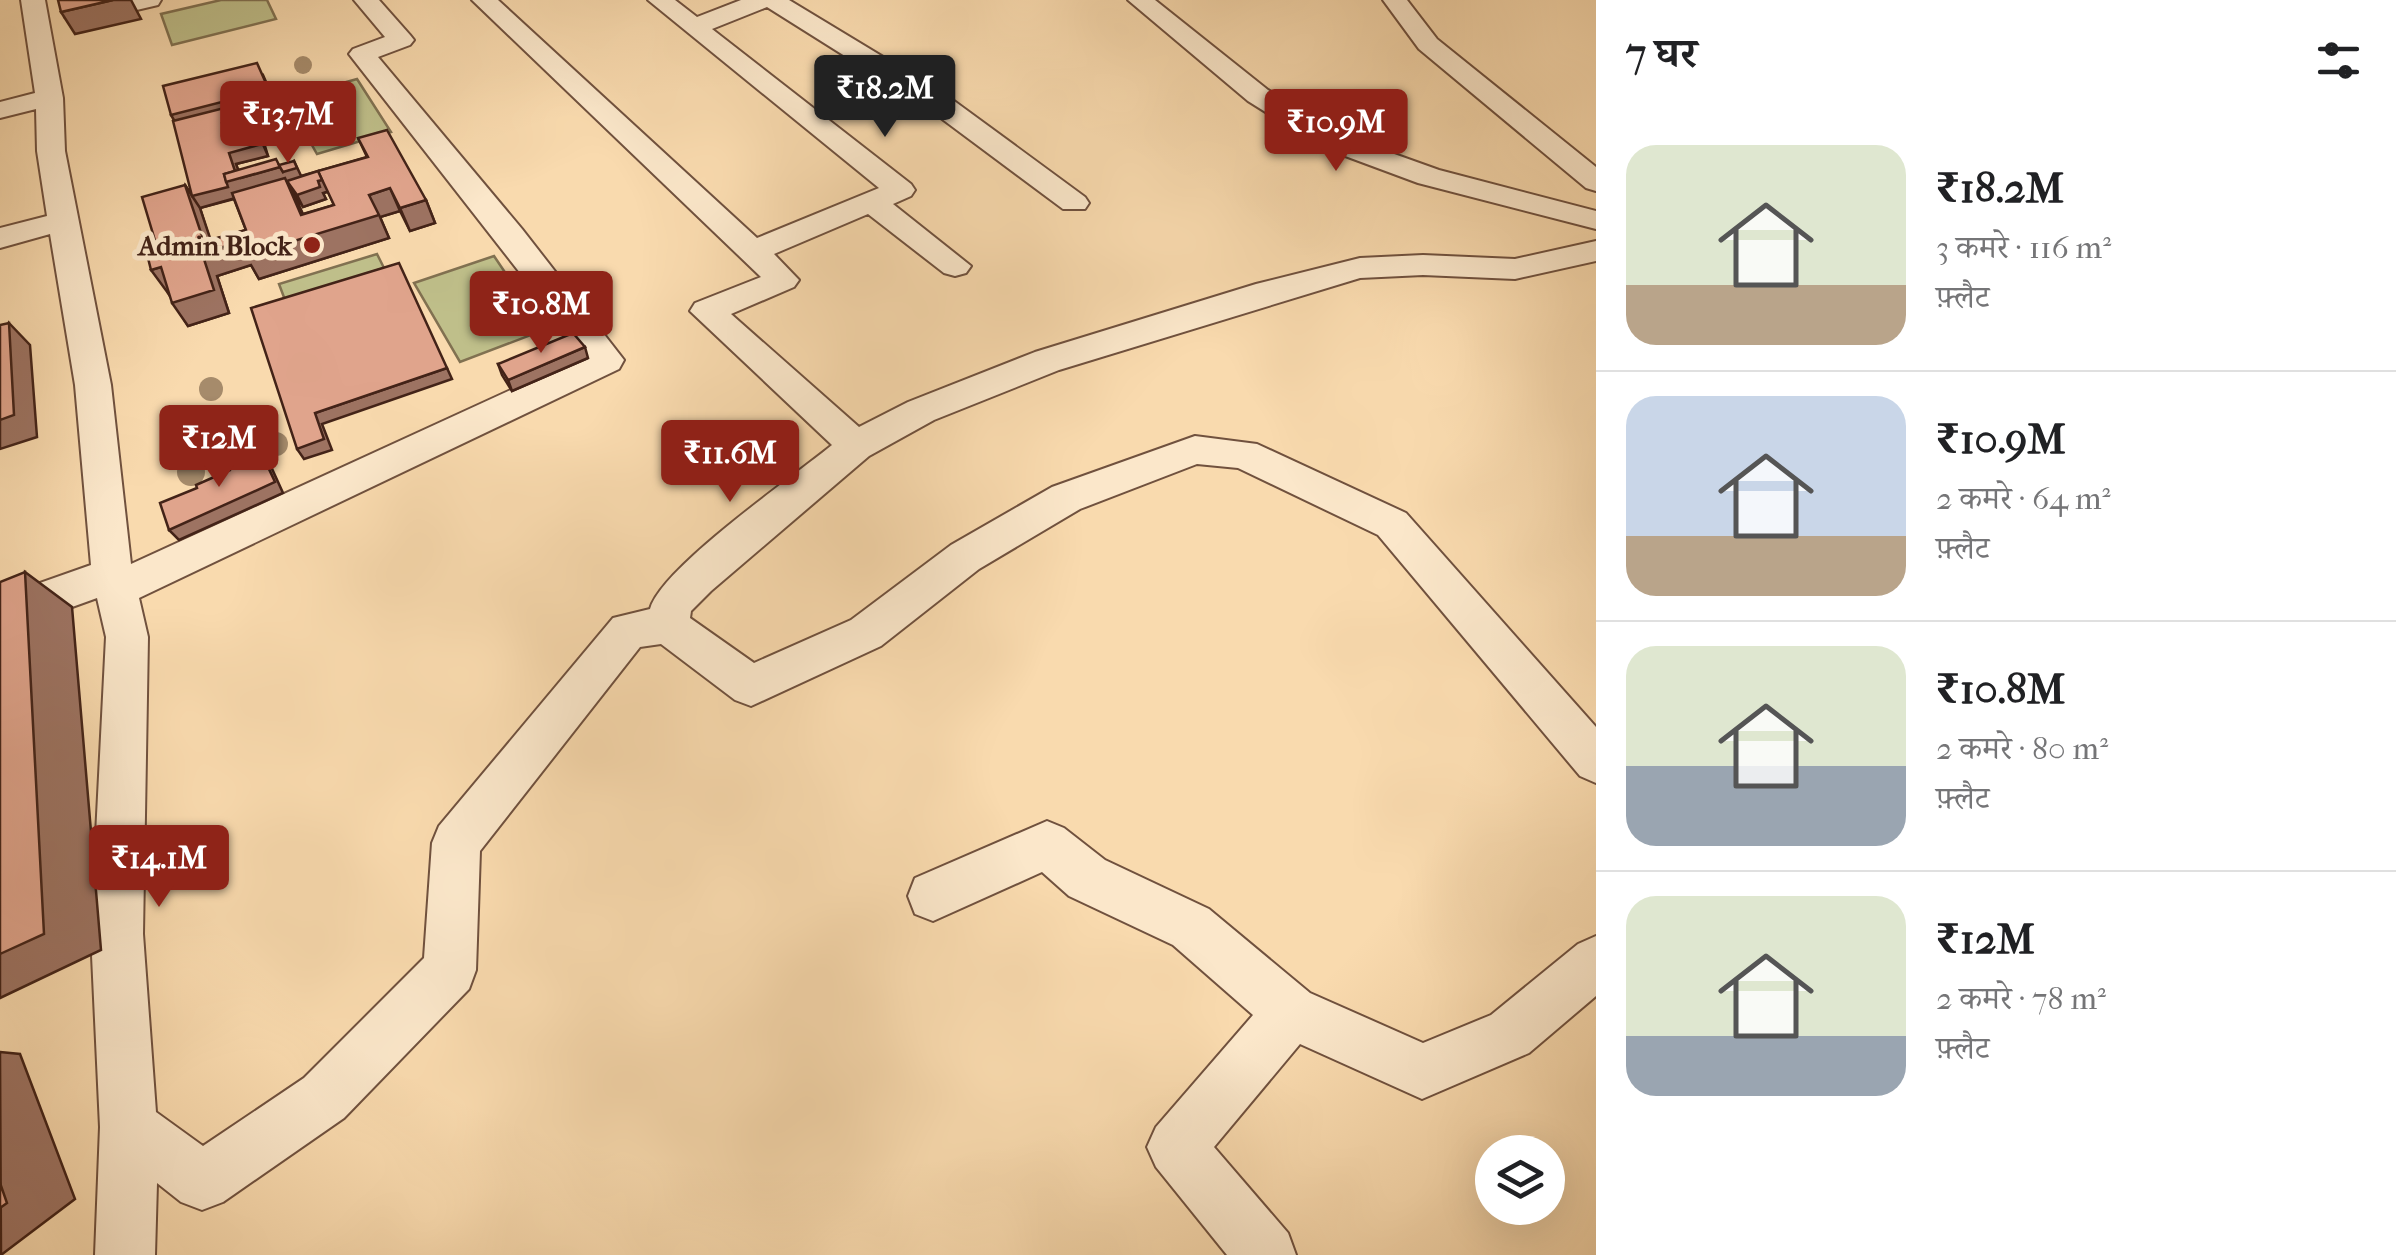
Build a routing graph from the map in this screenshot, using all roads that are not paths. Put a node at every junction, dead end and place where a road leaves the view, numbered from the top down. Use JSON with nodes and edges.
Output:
{"nodes":[{"id":1,"x":149,"y":0,"type":"edge"},
{"id":2,"x":366,"y":0,"type":"edge"},
{"id":3,"x":484,"y":0,"type":"edge"},
{"id":4,"x":660,"y":0,"type":"edge"},
{"id":5,"x":762,"y":0,"type":"edge"},
{"id":6,"x":772,"y":0,"type":"edge"},
{"id":7,"x":1140,"y":0,"type":"edge"},
{"id":8,"x":1395,"y":0,"type":"edge"},
{"id":9,"x":34,"y":13,"type":"edge"},
{"id":10,"x":694,"y":27,"type":"junction"},
{"id":11,"x":50,"y":98,"type":"junction"},
{"id":12,"x":0,"y":110,"type":"edge"},
{"id":13,"x":1596,"y":182,"type":"edge"},
{"id":14,"x":872,"y":202,"type":"junction"},
{"id":15,"x":1074,"y":204,"type":"dead end"},
{"id":16,"x":1596,"y":220,"type":"edge"},
{"id":17,"x":63,"y":221,"type":"junction"},
{"id":18,"x":0,"y":238,"type":"edge"},
{"id":19,"x":1596,"y":251,"type":"edge"},
{"id":20,"x":753,"y":252,"type":"junction"},
{"id":21,"x":955,"y":266,"type":"dead end"},
{"id":22,"x":856,"y":446,"type":"junction"},
{"id":23,"x":114,"y":583,"type":"junction"},
{"id":24,"x":0,"y":615,"type":"edge"},
{"id":25,"x":667,"y":624,"type":"junction"},
{"id":26,"x":1596,"y":761,"type":"edge"},
{"id":27,"x":934,"y":896,"type":"dead end"},
{"id":28,"x":1596,"y":962,"type":"edge"},
{"id":29,"x":1291,"y":1012,"type":"junction"},
{"id":30,"x":128,"y":1127,"type":"junction"},
{"id":31,"x":126,"y":1255,"type":"edge"},
{"id":32,"x":1266,"y":1255,"type":"edge"}],
"edges":[{"from":1,"to":9,"type":"street"},
{"from":2,"to":23,"type":"street"},
{"from":3,"to":20,"type":"street"},
{"from":4,"to":10,"type":"street"},
{"from":5,"to":10,"type":"street"},
{"from":6,"to":15,"type":"street"},
{"from":7,"to":16,"type":"street"},
{"from":8,"to":13,"type":"street"},
{"from":9,"to":11,"type":"street"},
{"from":10,"to":14,"type":"street"},
{"from":11,"to":12,"type":"street"},
{"from":11,"to":17,"type":"street"},
{"from":14,"to":20,"type":"street"},
{"from":14,"to":21,"type":"street"},
{"from":17,"to":18,"type":"street"},
{"from":17,"to":23,"type":"street"},
{"from":19,"to":22,"type":"street"},
{"from":20,"to":22,"type":"street"},
{"from":22,"to":25,"type":"street"},
{"from":23,"to":24,"type":"street"},
{"from":23,"to":30,"type":"street"},
{"from":25,"to":26,"type":"street"},
{"from":25,"to":30,"type":"street"},
{"from":27,"to":29,"type":"street"},
{"from":28,"to":29,"type":"street"},
{"from":29,"to":32,"type":"street"},
{"from":30,"to":31,"type":"street"}]}
